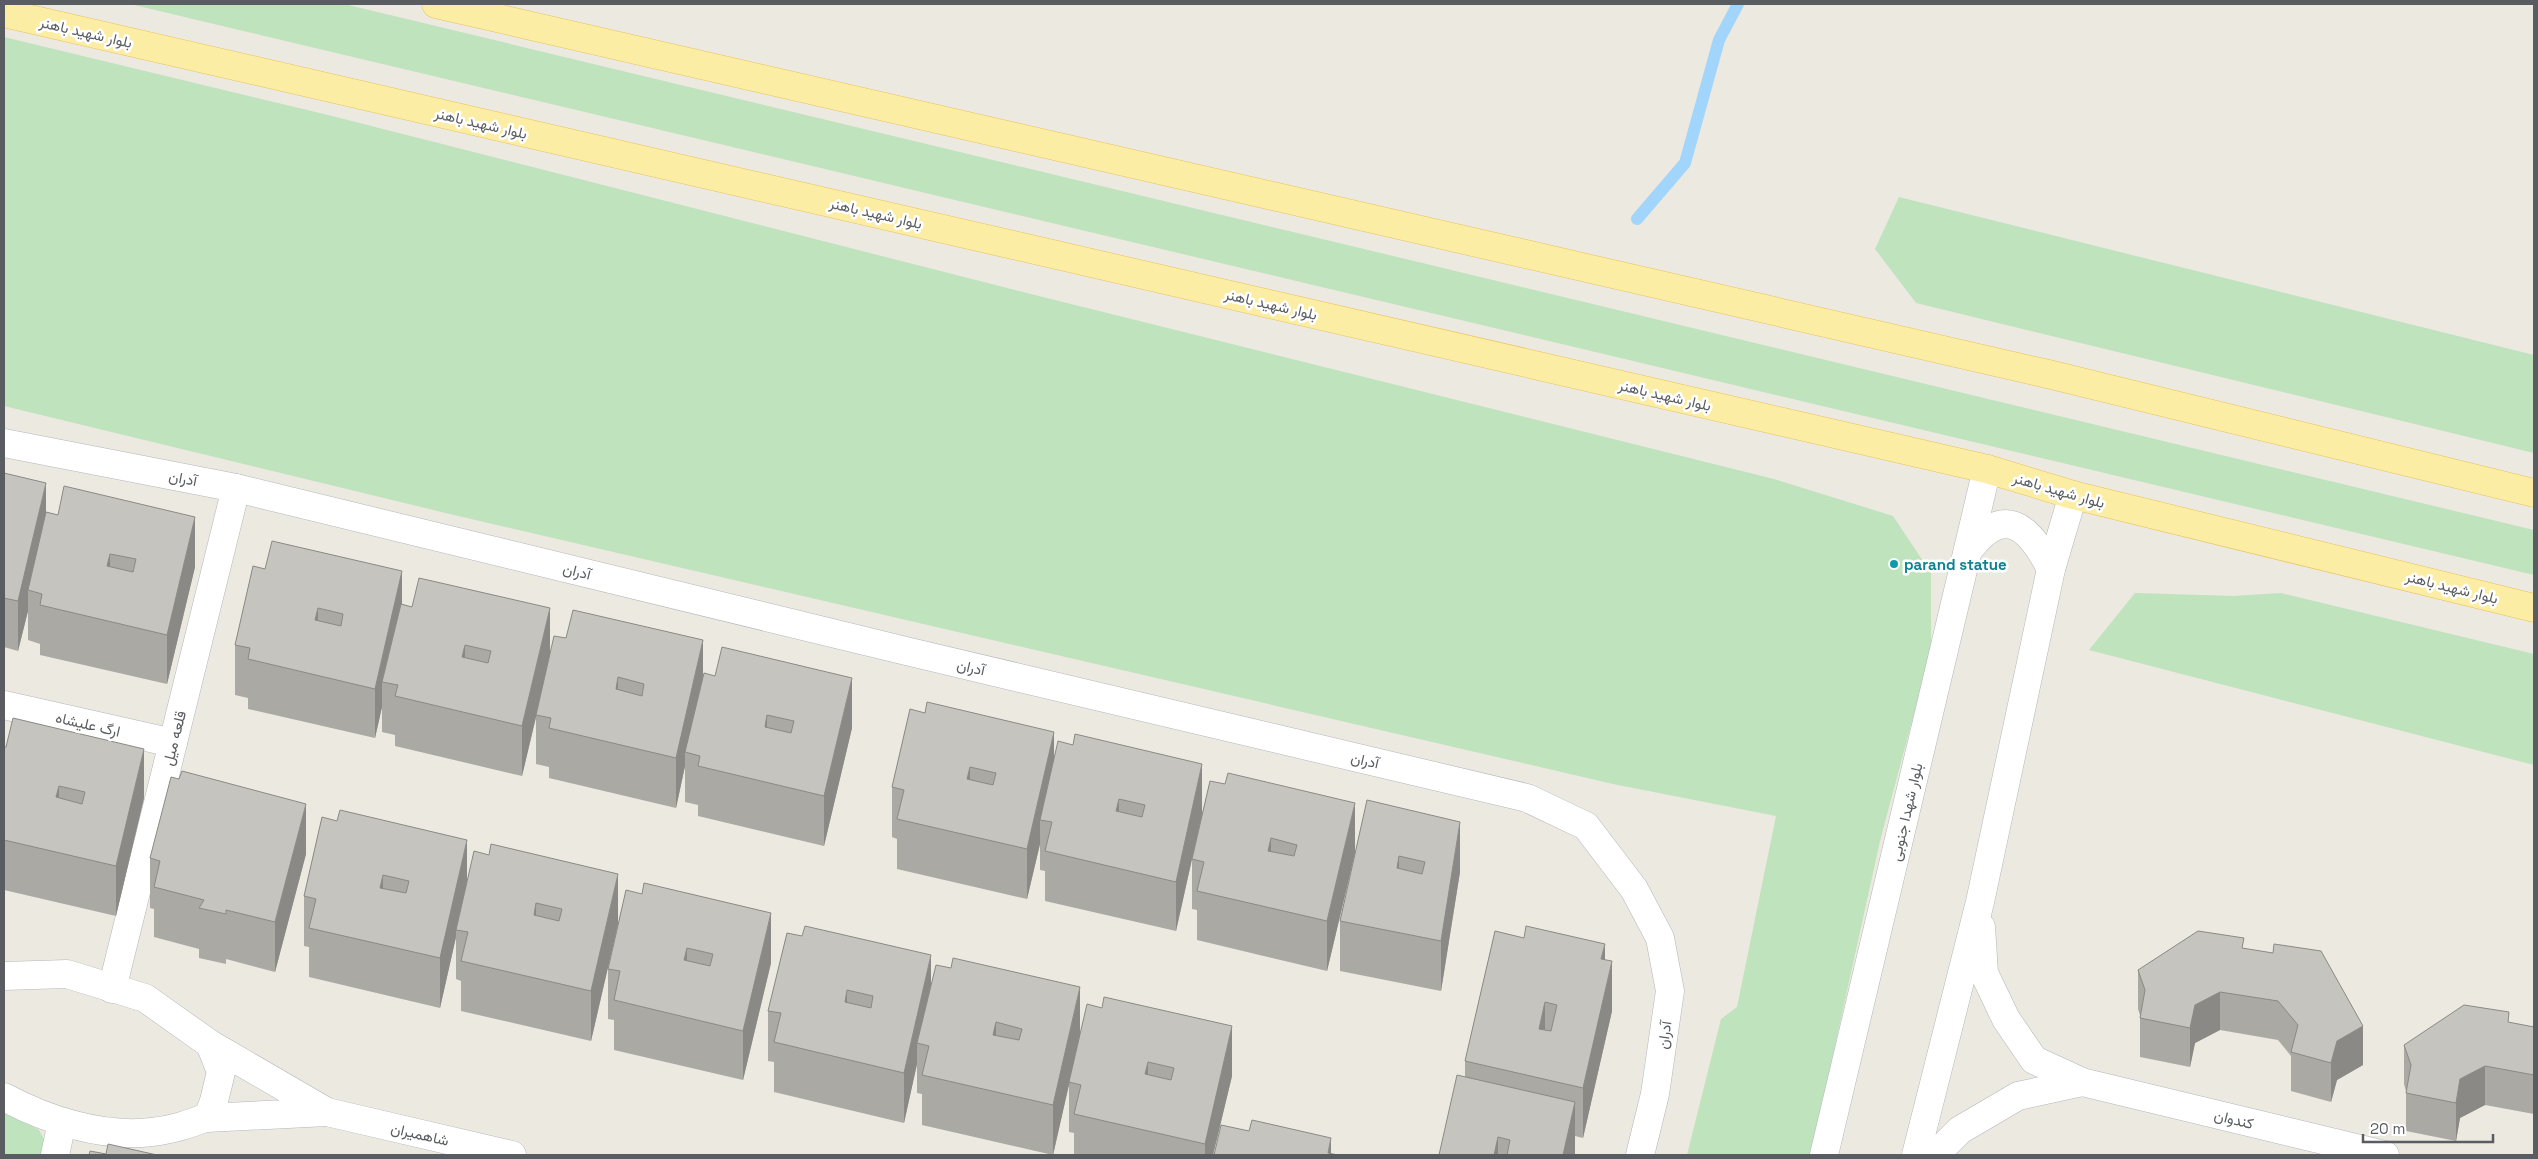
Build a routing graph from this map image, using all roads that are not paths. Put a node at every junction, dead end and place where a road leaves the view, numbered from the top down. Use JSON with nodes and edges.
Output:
{"nodes":[{"id":1,"x":436,"y":4,"type":"edge"},
{"id":2,"x":4,"y":13,"type":"edge"},
{"id":3,"x":4,"y":443,"type":"edge"},
{"id":4,"x":1987,"y":469,"type":"junction"},
{"id":5,"x":236,"y":488,"type":"junction"},
{"id":6,"x":2534,"y":493,"type":"edge"},
{"id":7,"x":2073,"y":495,"type":"junction"},
{"id":8,"x":1968,"y":551,"type":"junction"},
{"id":9,"x":2051,"y":569,"type":"junction"},
{"id":10,"x":2534,"y":608,"type":"edge"},
{"id":11,"x":4,"y":706,"type":"edge"},
{"id":12,"x":173,"y":743,"type":"junction"},
{"id":13,"x":1980,"y":902,"type":"junction"},
{"id":14,"x":4,"y":976,"type":"edge"},
{"id":15,"x":112,"y":989,"type":"junction"},
{"id":16,"x":210,"y":1044,"type":"junction"},
{"id":17,"x":2082,"y":1082,"type":"junction"},
{"id":18,"x":4,"y":1096,"type":"edge"},
{"id":19,"x":327,"y":1112,"type":"junction"},
{"id":20,"x":206,"y":1118,"type":"junction"},
{"id":21,"x":62,"y":1122,"type":"junction"},
{"id":22,"x":55,"y":1155,"type":"edge"},
{"id":23,"x":512,"y":1155,"type":"edge"},
{"id":24,"x":1640,"y":1155,"type":"edge"},
{"id":25,"x":1824,"y":1155,"type":"edge"},
{"id":26,"x":1916,"y":1155,"type":"edge"},
{"id":27,"x":1935,"y":1155,"type":"edge"},
{"id":28,"x":2385,"y":1155,"type":"edge"}],
"edges":[{"from":1,"to":6,"type":"main road"},
{"from":2,"to":4,"type":"main road","name":"بلوار شهید باهنر"},
{"from":3,"to":5,"type":"street","name":"آدران"},
{"from":4,"to":7,"type":"main road","name":"بلوار شهید باهنر"},
{"from":4,"to":8,"type":"street","name":"بلوار شهدا جنوبی"},
{"from":5,"to":12,"type":"street","name":"قلعه میل"},
{"from":5,"to":24,"type":"street","name":"آدران"},
{"from":7,"to":9,"type":"street"},
{"from":7,"to":10,"type":"main road","name":"بلوار شهید باهنر"},
{"from":8,"to":9,"type":"street"},
{"from":8,"to":25,"type":"street","name":"بلوار شهدا جنوبی"},
{"from":9,"to":13,"type":"street"},
{"from":11,"to":12,"type":"street","name":"ارگ علیشاه"},
{"from":12,"to":15,"type":"street","name":"قلعه میل"},
{"from":13,"to":17,"type":"street"},
{"from":13,"to":26,"type":"street"},
{"from":14,"to":15,"type":"street"},
{"from":15,"to":16,"type":"street"},
{"from":16,"to":19,"type":"street"},
{"from":16,"to":20,"type":"street"},
{"from":17,"to":27,"type":"street"},
{"from":17,"to":28,"type":"street","name":"کندوان"},
{"from":18,"to":21,"type":"street"},
{"from":19,"to":20,"type":"street"},
{"from":19,"to":23,"type":"street","name":"شاهمیران"},
{"from":20,"to":21,"type":"street"},
{"from":21,"to":22,"type":"street"}]}
